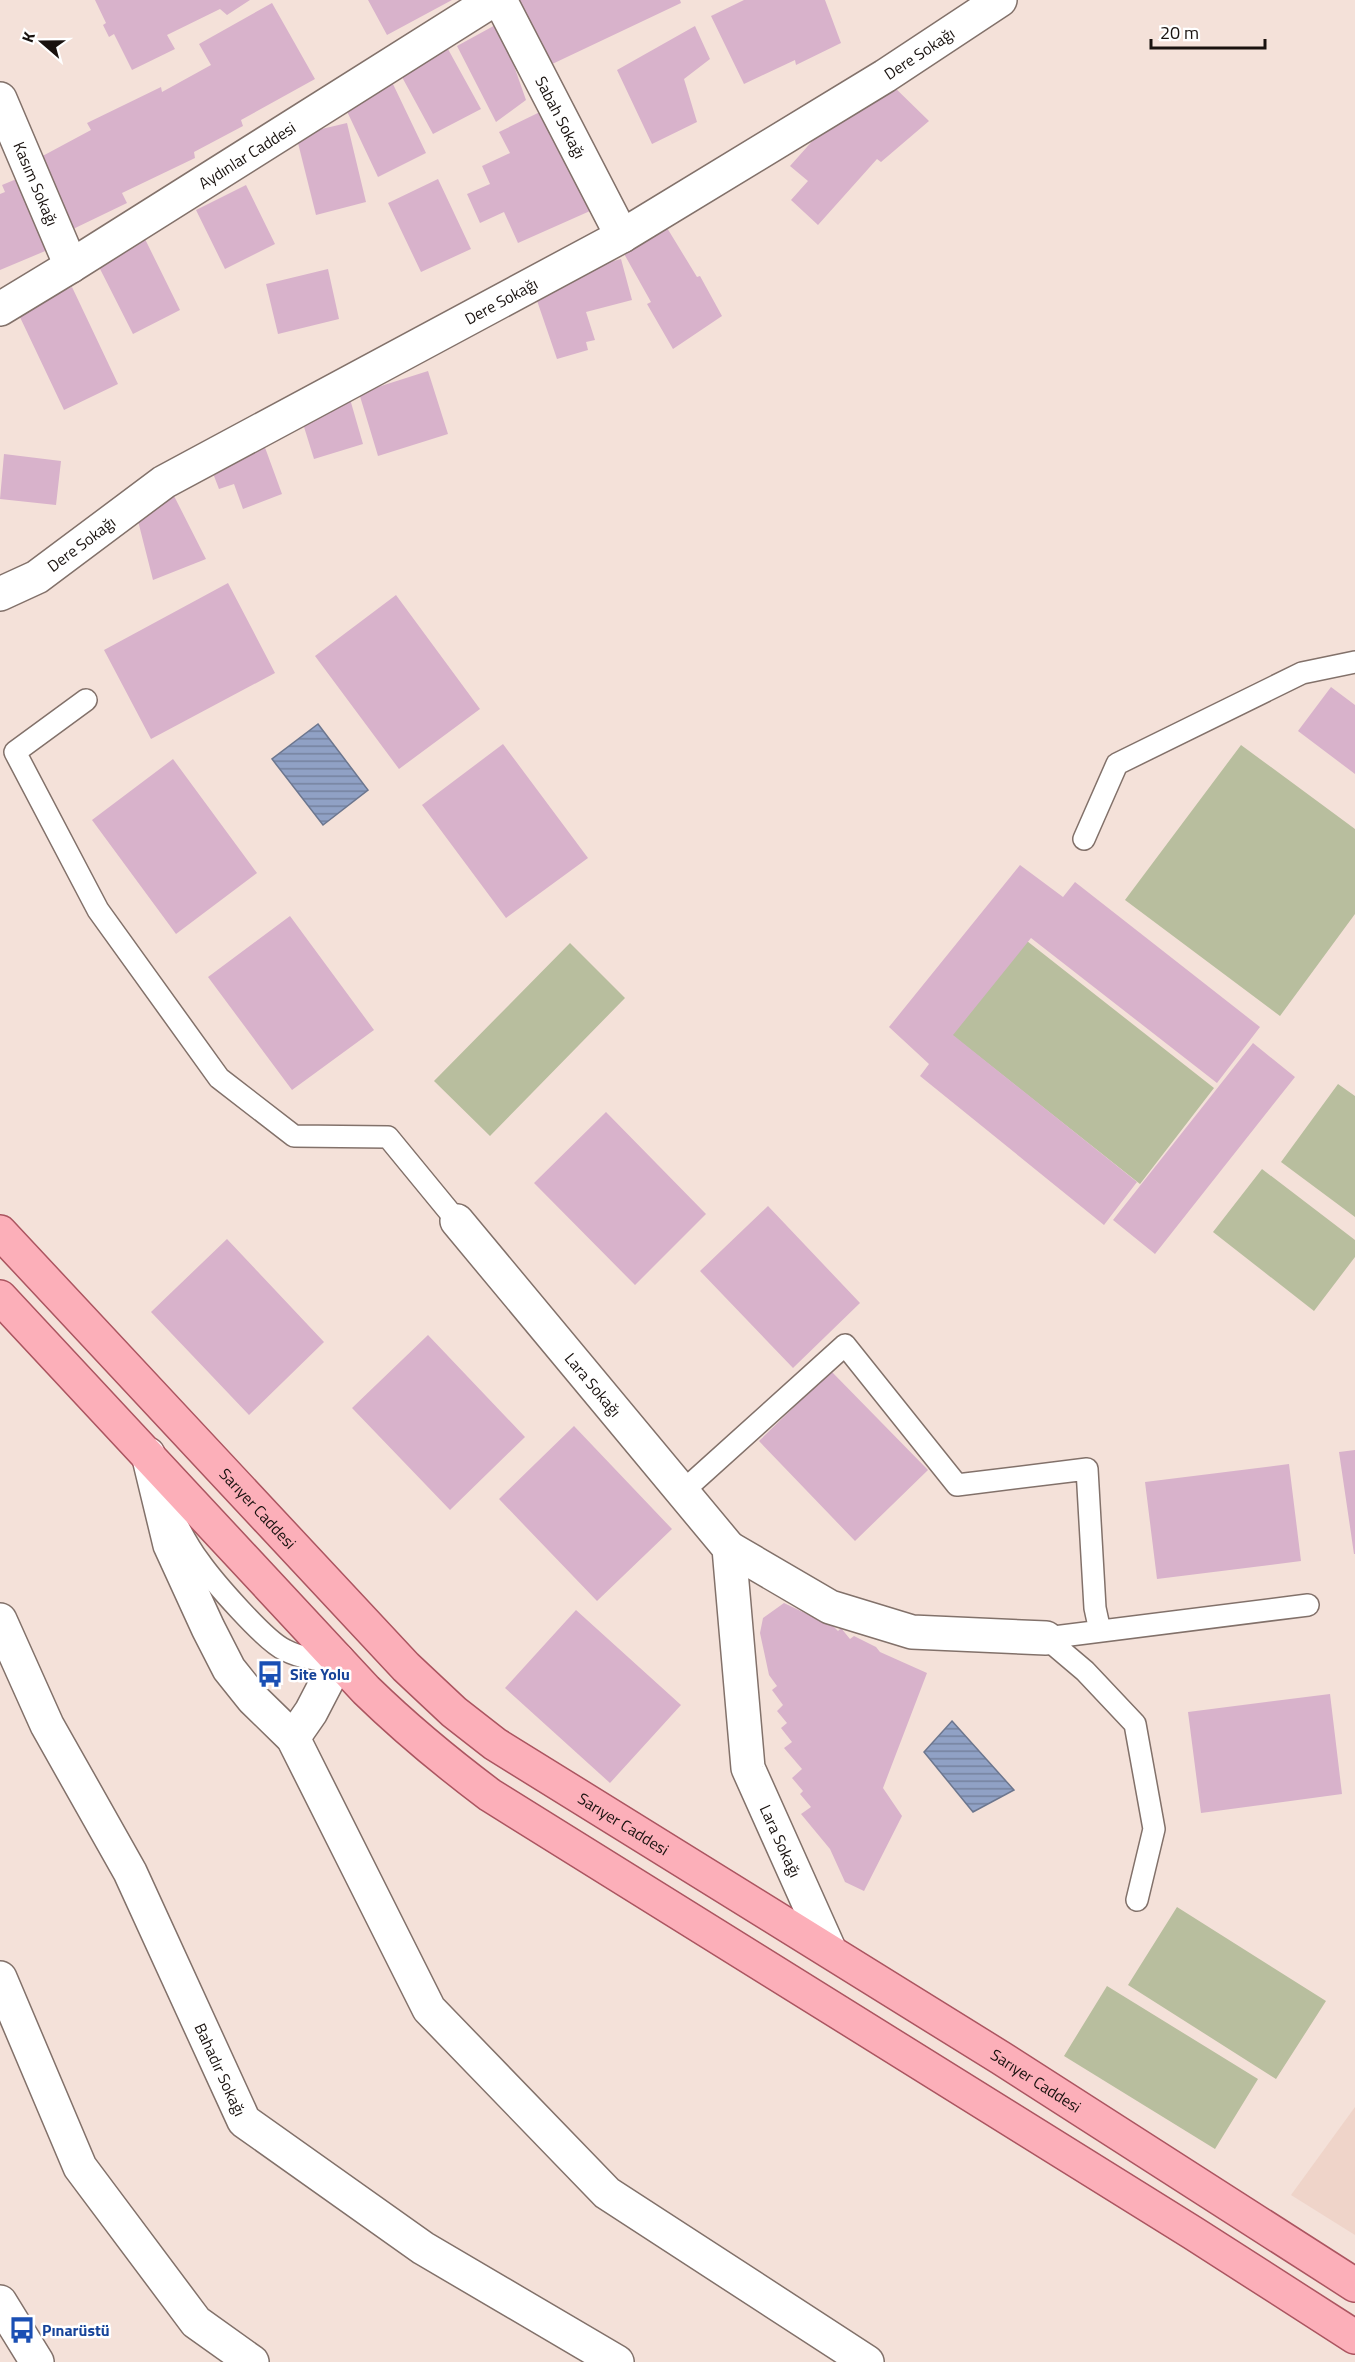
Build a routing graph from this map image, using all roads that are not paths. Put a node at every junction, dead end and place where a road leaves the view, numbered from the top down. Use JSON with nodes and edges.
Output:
{"nodes":[{"id":1,"x":493,"y":0,"type":"edge"},
{"id":2,"x":500,"y":0,"type":"edge"},
{"id":3,"x":1000,"y":0,"type":"edge"},
{"id":4,"x":0,"y":99,"type":"edge"},
{"id":5,"x":622,"y":236,"type":"junction"},
{"id":6,"x":72,"y":266,"type":"junction"},
{"id":7,"x":0,"y":309,"type":"edge"},
{"id":8,"x":0,"y":594,"type":"edge"},
{"id":9,"x":1355,"y":662,"type":"edge"},
{"id":10,"x":86,"y":700,"type":"dead end"},
{"id":11,"x":1084,"y":839,"type":"dead end"},
{"id":12,"x":457,"y":1221,"type":"joint"},
{"id":13,"x":0,"y":1232,"type":"edge"},
{"id":14,"x":0,"y":1297,"type":"edge"},
{"id":15,"x":148,"y":1454,"type":"junction"},
{"id":16,"x":682,"y":1492,"type":"junction"},
{"id":17,"x":729,"y":1548,"type":"junction"},
{"id":18,"x":1308,"y":1605,"type":"dead end"},
{"id":19,"x":357,"y":1612,"type":"junction"},
{"id":20,"x":0,"y":1620,"type":"edge"},
{"id":21,"x":1100,"y":1631,"type":"junction"},
{"id":22,"x":1046,"y":1638,"type":"junction"},
{"id":23,"x":338,"y":1660,"type":"junction"},
{"id":24,"x":293,"y":1738,"type":"junction"},
{"id":25,"x":1137,"y":1900,"type":"dead end"},
{"id":26,"x":830,"y":1951,"type":"junction"},
{"id":27,"x":0,"y":1978,"type":"edge"},
{"id":28,"x":1355,"y":2285,"type":"edge"},
{"id":29,"x":0,"y":2301,"type":"edge"},
{"id":30,"x":1355,"y":2337,"type":"edge"},
{"id":31,"x":38,"y":2362,"type":"edge"},
{"id":32,"x":252,"y":2362,"type":"edge"},
{"id":33,"x":617,"y":2362,"type":"edge"},
{"id":34,"x":867,"y":2362,"type":"edge"}],
"edges":[{"from":1,"to":6,"type":"street","name":"Aydınlar Caddesi"},
{"from":2,"to":5,"type":"street","name":"Sabah Sokağı"},
{"from":3,"to":5,"type":"street","name":"Dere Sokağı"},
{"from":4,"to":6,"type":"street","name":"Kasım Sokağı"},
{"from":5,"to":8,"type":"street","name":"Dere Sokağı"},
{"from":6,"to":7,"type":"street","name":"Aydınlar Caddesi"},
{"from":9,"to":11,"type":"lane"},
{"from":10,"to":12,"type":"lane"},
{"from":12,"to":16,"type":"street","name":"Lara Sokağı"},
{"from":13,"to":19,"type":"main road","name":"Sarıyer Caddesi"},
{"from":14,"to":15,"type":"main road"},
{"from":15,"to":23,"type":"main road"},
{"from":15,"to":24,"type":"street"},
{"from":16,"to":17,"type":"street","name":"Lara Sokağı"},
{"from":16,"to":21,"type":"lane"},
{"from":17,"to":22,"type":"street","name":"Lara Sokağı"},
{"from":17,"to":26,"type":"street","name":"Lara Sokağı"},
{"from":18,"to":21,"type":"lane"},
{"from":19,"to":23,"type":"main road"},
{"from":19,"to":26,"type":"main road","name":"Sarıyer Caddesi"},
{"from":20,"to":33,"type":"street","name":"Bahadır Sokağı"},
{"from":21,"to":22,"type":"lane"},
{"from":22,"to":25,"type":"lane"},
{"from":23,"to":24,"type":"street"},
{"from":23,"to":30,"type":"main road"},
{"from":24,"to":34,"type":"street"},
{"from":26,"to":28,"type":"main road","name":"Sarıyer Caddesi"},
{"from":27,"to":32,"type":"street"},
{"from":29,"to":31,"type":"street"}]}
